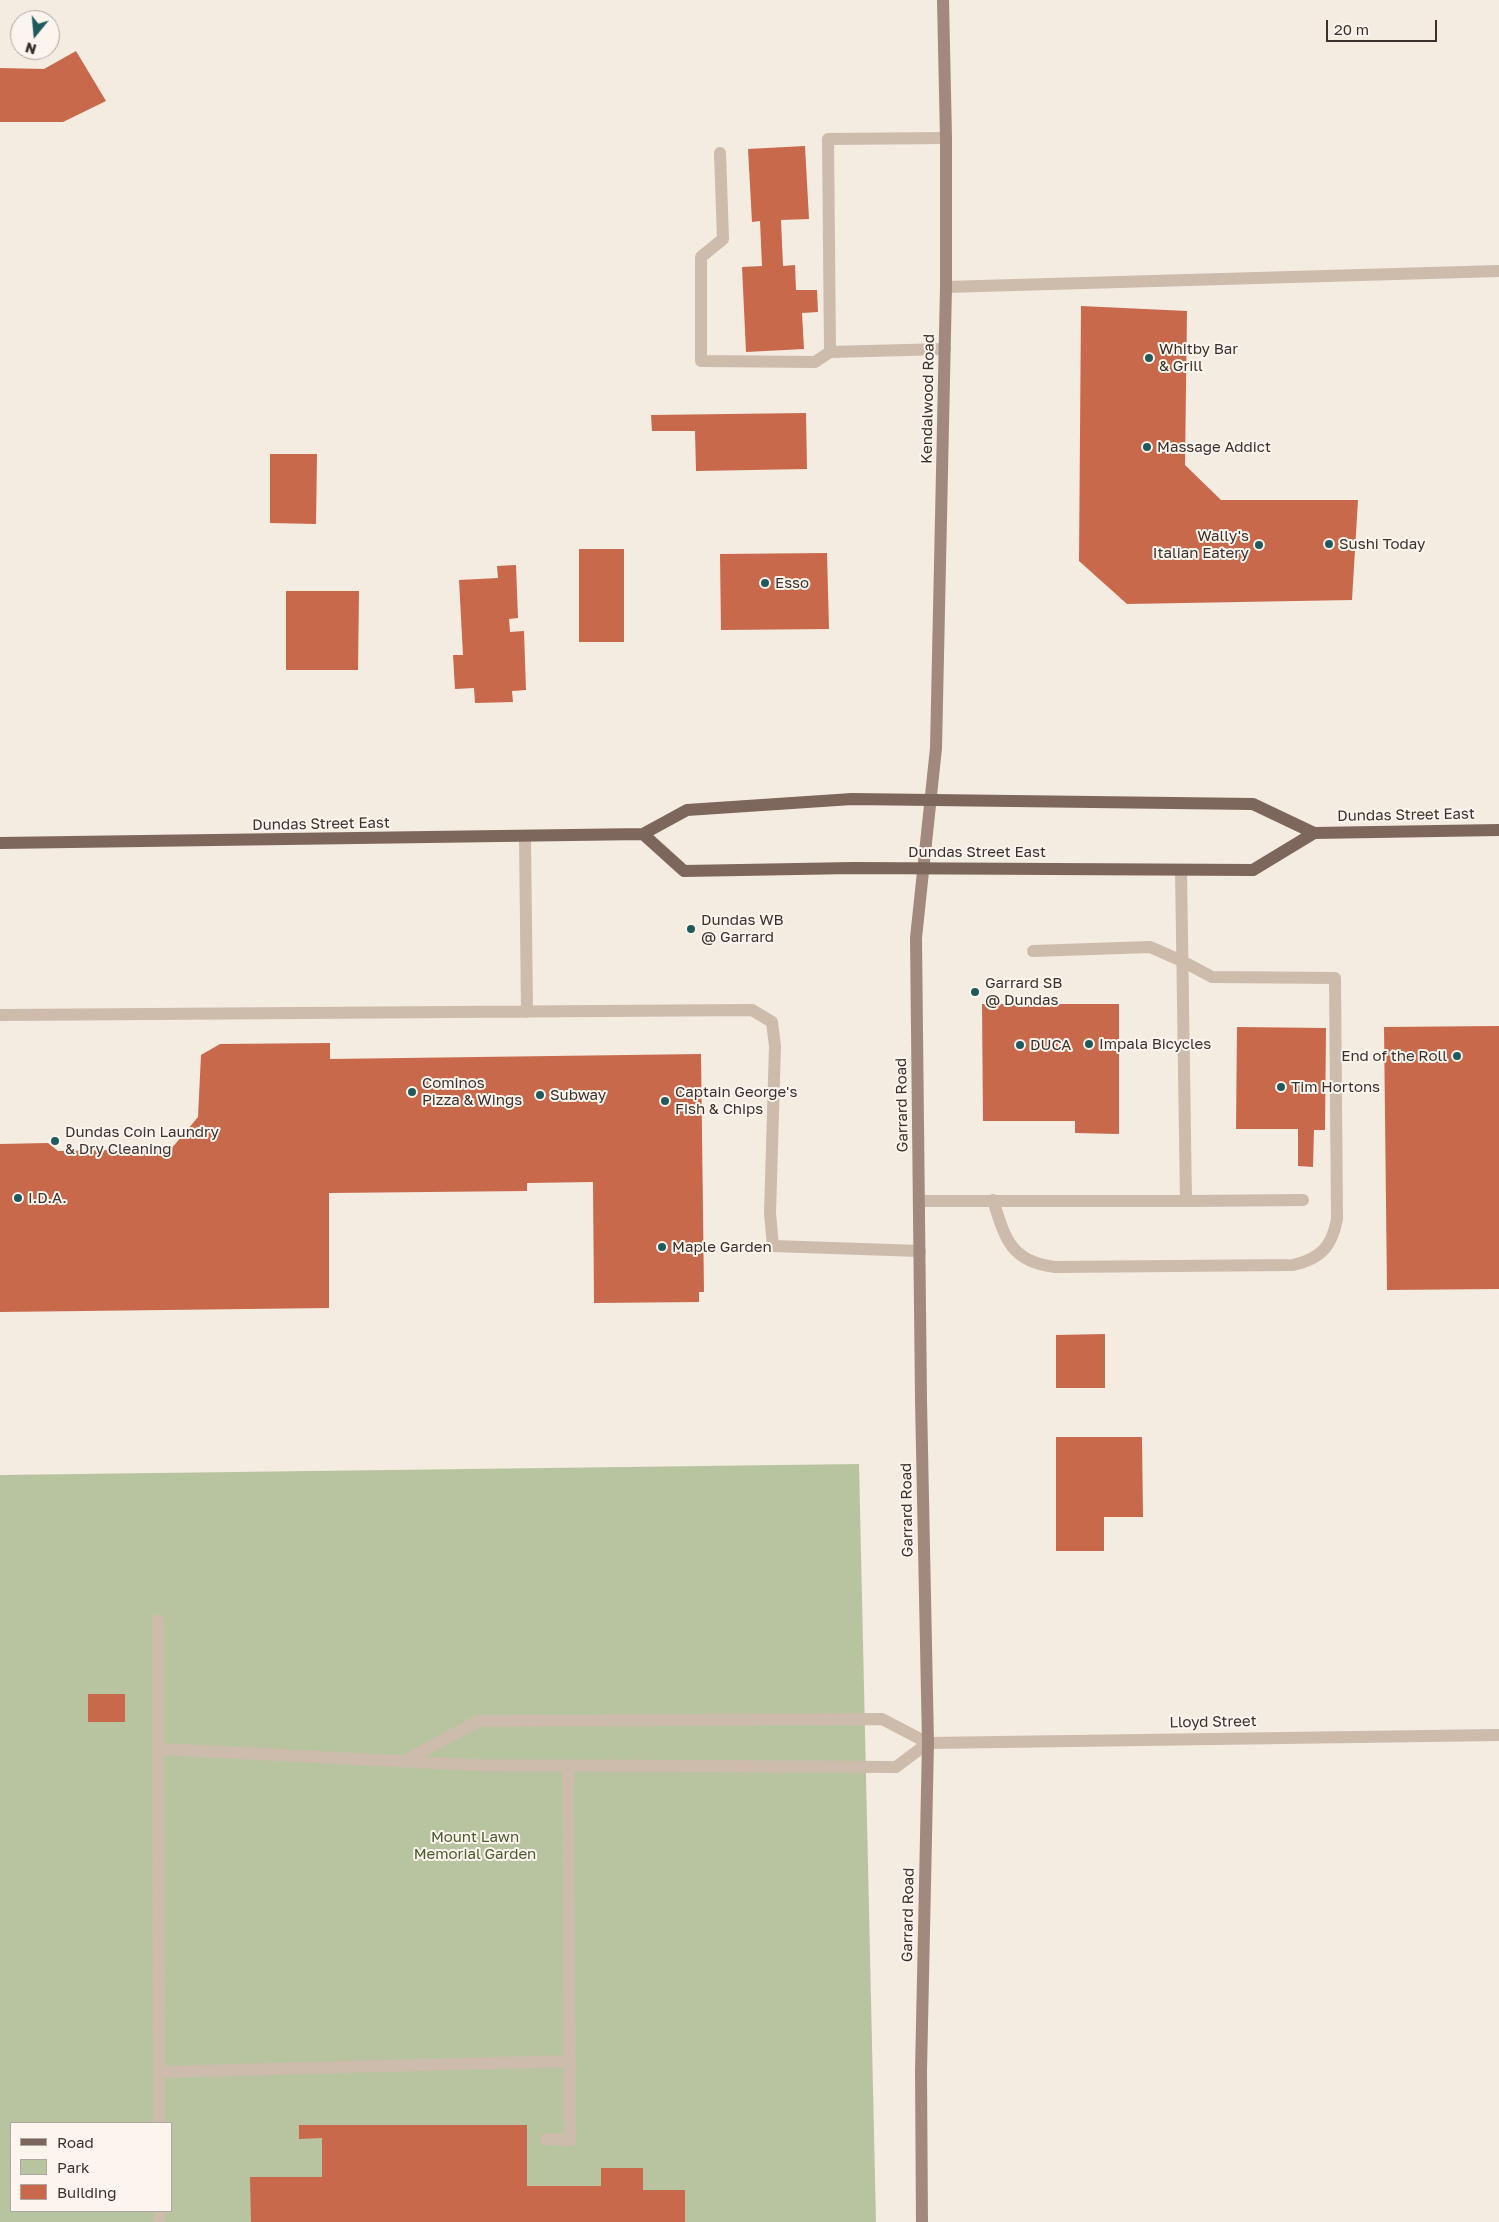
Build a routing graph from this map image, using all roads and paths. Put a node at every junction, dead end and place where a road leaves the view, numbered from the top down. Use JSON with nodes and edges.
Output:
{"nodes":[{"id":1,"x":942,"y":0,"type":"edge"},
{"id":2,"x":946,"y":138,"type":"junction"},
{"id":3,"x":720,"y":153,"type":"dead end"},
{"id":4,"x":1499,"y":271,"type":"edge"},
{"id":5,"x":946,"y":287,"type":"junction"},
{"id":6,"x":945,"y":349,"type":"junction"},
{"id":7,"x":830,"y":352,"type":"junction"},
{"id":8,"x":932,"y":799,"type":"junction"},
{"id":9,"x":1499,"y":830,"type":"edge"},
{"id":10,"x":1314,"y":833,"type":"junction"},
{"id":11,"x":643,"y":834,"type":"junction"},
{"id":12,"x":525,"y":837,"type":"junction"},
{"id":13,"x":0,"y":843,"type":"edge"},
{"id":14,"x":923,"y":868,"type":"junction"},
{"id":15,"x":1181,"y":870,"type":"junction"},
{"id":16,"x":1033,"y":951,"type":"dead end"},
{"id":17,"x":1182,"y":961,"type":"junction"},
{"id":18,"x":527,"y":1012,"type":"junction"},
{"id":19,"x":0,"y":1015,"type":"edge"},
{"id":20,"x":919,"y":1200,"type":"junction"},
{"id":21,"x":993,"y":1200,"type":"junction"},
{"id":22,"x":1303,"y":1200,"type":"dead end"},
{"id":23,"x":1186,"y":1201,"type":"junction"},
{"id":24,"x":920,"y":1251,"type":"junction"},
{"id":25,"x":158,"y":1620,"type":"dead end"},
{"id":26,"x":1499,"y":1735,"type":"edge"},
{"id":27,"x":928,"y":1743,"type":"junction"},
{"id":28,"x":160,"y":1749,"type":"junction"},
{"id":29,"x":404,"y":1761,"type":"junction"},
{"id":30,"x":568,"y":1765,"type":"junction"},
{"id":31,"x":569,"y":2062,"type":"junction"},
{"id":32,"x":159,"y":2072,"type":"junction"},
{"id":33,"x":159,"y":2122,"type":"edge"},
{"id":34,"x":546,"y":2139,"type":"dead end"},
{"id":35,"x":922,"y":2222,"type":"edge"}],
"edges":[{"from":1,"to":2,"type":"street","name":"Kendalwood Road"},
{"from":2,"to":5,"type":"street","name":"Kendalwood Road"},
{"from":2,"to":7,"type":"street"},
{"from":3,"to":7,"type":"street"},
{"from":4,"to":5,"type":"street"},
{"from":5,"to":6,"type":"street","name":"Kendalwood Road"},
{"from":6,"to":7,"type":"street"},
{"from":6,"to":8,"type":"street","name":"Kendalwood Road"},
{"from":8,"to":10,"type":"main road","name":"Dundas Street East"},
{"from":8,"to":11,"type":"main road","name":"Dundas Street East"},
{"from":8,"to":14,"type":"street","name":"Garrard Road"},
{"from":9,"to":10,"type":"main road","name":"Dundas Street East"},
{"from":10,"to":15,"type":"main road","name":"Dundas Street East"},
{"from":11,"to":12,"type":"main road","name":"Dundas Street East"},
{"from":11,"to":14,"type":"main road","name":"Dundas Street East"},
{"from":12,"to":13,"type":"main road","name":"Dundas Street East"},
{"from":12,"to":18,"type":"street"},
{"from":14,"to":15,"type":"main road","name":"Dundas Street East"},
{"from":14,"to":20,"type":"street","name":"Garrard Road"},
{"from":15,"to":17,"type":"street"},
{"from":16,"to":17,"type":"street"},
{"from":17,"to":21,"type":"street"},
{"from":17,"to":23,"type":"street"},
{"from":18,"to":19,"type":"street"},
{"from":18,"to":24,"type":"street"},
{"from":20,"to":21,"type":"street"},
{"from":20,"to":24,"type":"street","name":"Garrard Road"},
{"from":21,"to":23,"type":"street"},
{"from":22,"to":23,"type":"street"},
{"from":24,"to":27,"type":"street","name":"Garrard Road"},
{"from":25,"to":28,"type":"street"},
{"from":26,"to":27,"type":"street","name":"Lloyd Street"},
{"from":27,"to":29,"type":"street"},
{"from":27,"to":30,"type":"street"},
{"from":27,"to":35,"type":"street","name":"Garrard Road"},
{"from":28,"to":29,"type":"street"},
{"from":28,"to":32,"type":"street"},
{"from":29,"to":30,"type":"street"},
{"from":30,"to":31,"type":"street"},
{"from":31,"to":32,"type":"street"},
{"from":31,"to":34,"type":"street"},
{"from":32,"to":33,"type":"street"}]}
